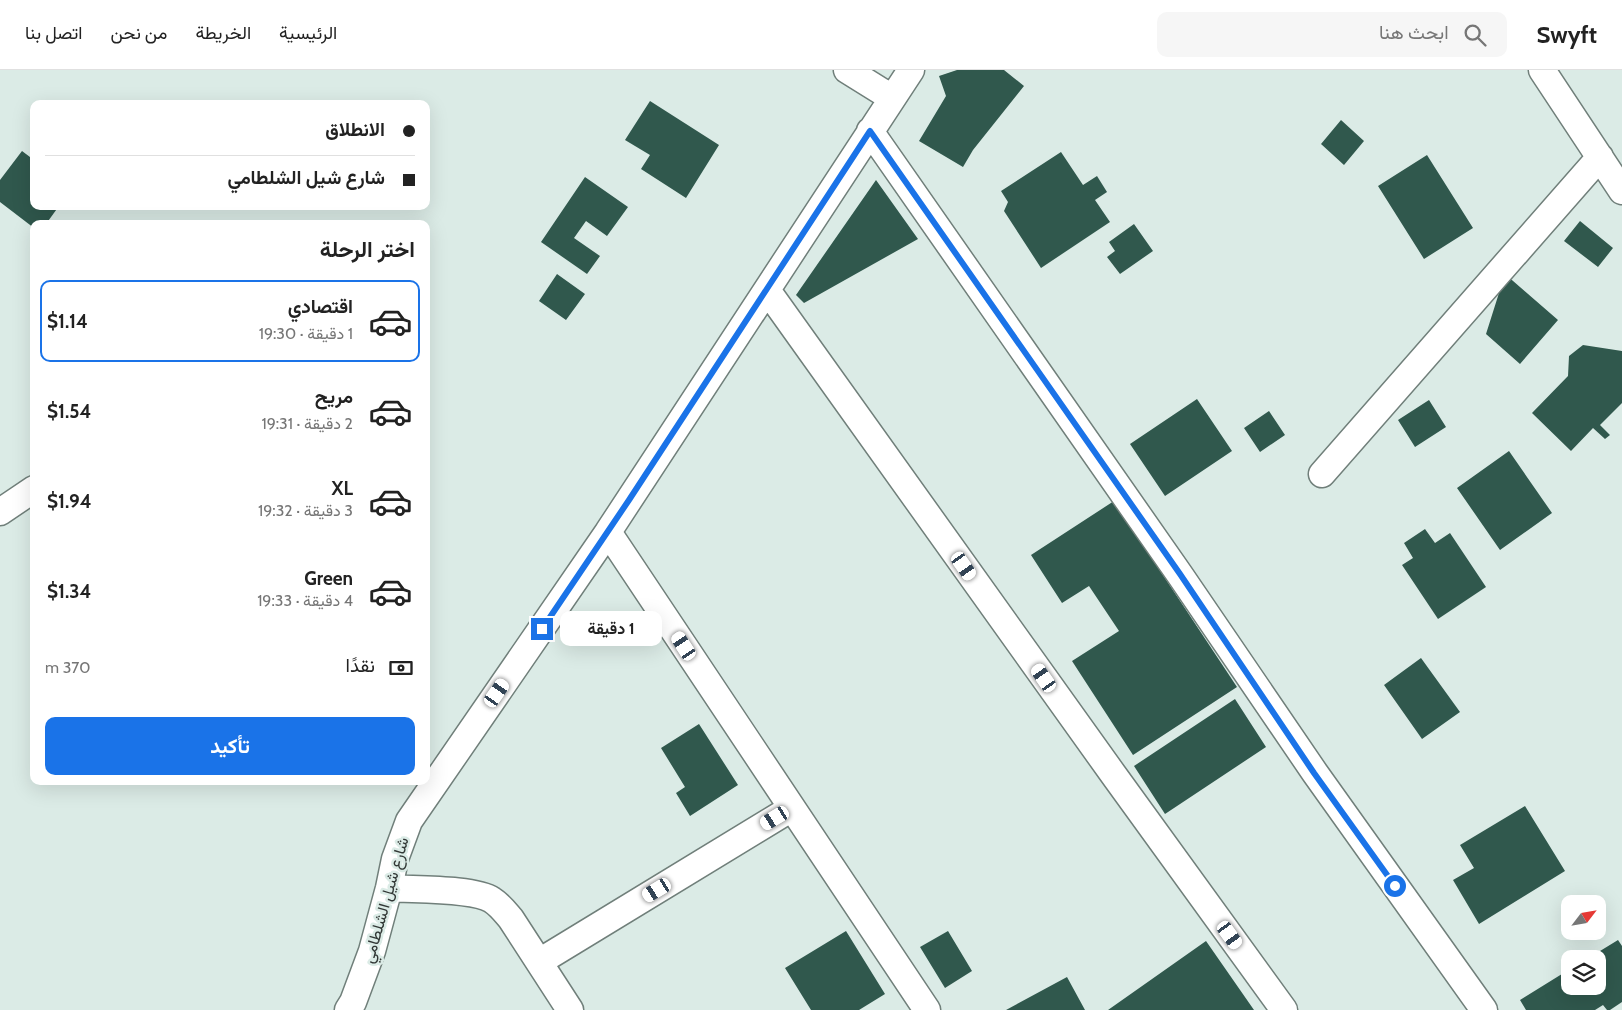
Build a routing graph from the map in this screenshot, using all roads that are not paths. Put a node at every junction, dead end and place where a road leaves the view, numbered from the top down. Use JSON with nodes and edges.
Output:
{"nodes":[{"id":1,"x":847,"y":70,"type":"edge"},
{"id":2,"x":911,"y":70,"type":"edge"},
{"id":3,"x":1542,"y":70,"type":"edge"},
{"id":4,"x":892,"y":98,"type":"junction"},
{"id":5,"x":870,"y":131,"type":"junction"},
{"id":6,"x":1600,"y":158,"type":"junction"},
{"id":7,"x":1622,"y":191,"type":"edge"},
{"id":8,"x":767,"y":290,"type":"junction"},
{"id":9,"x":1322,"y":474,"type":"dead end"},
{"id":10,"x":30,"y":492,"type":"edge"},
{"id":11,"x":0,"y":512,"type":"edge"},
{"id":12,"x":608,"y":532,"type":"junction"},
{"id":13,"x":792,"y":808,"type":"junction"},
{"id":14,"x":389,"y":888,"type":"junction"},
{"id":15,"x":539,"y":962,"type":"junction"},
{"id":16,"x":348,"y":1010,"type":"edge"},
{"id":17,"x":570,"y":1010,"type":"edge"},
{"id":18,"x":927,"y":1010,"type":"edge"},
{"id":19,"x":1284,"y":1010,"type":"edge"},
{"id":20,"x":1484,"y":1010,"type":"edge"}],
"edges":[{"from":1,"to":4,"type":"street"},
{"from":2,"to":4,"type":"street","name":"شارع شيل الشلطامي"},
{"from":3,"to":6,"type":"street"},
{"from":4,"to":5,"type":"street","name":"شارع شيل الشلطامي"},
{"from":5,"to":8,"type":"street","name":"شارع شيل الشلطامي"},
{"from":5,"to":20,"type":"street"},
{"from":6,"to":7,"type":"street"},
{"from":6,"to":9,"type":"street"},
{"from":8,"to":12,"type":"street","name":"شارع شيل الشلطامي"},
{"from":8,"to":19,"type":"street"},
{"from":10,"to":11,"type":"street"},
{"from":12,"to":13,"type":"street"},
{"from":12,"to":14,"type":"street","name":"شارع شيل الشلطامي"},
{"from":13,"to":15,"type":"street"},
{"from":13,"to":18,"type":"street"},
{"from":14,"to":15,"type":"street"},
{"from":14,"to":16,"type":"street","name":"شارع شيل الشلطامي"},
{"from":15,"to":17,"type":"street"}]}
